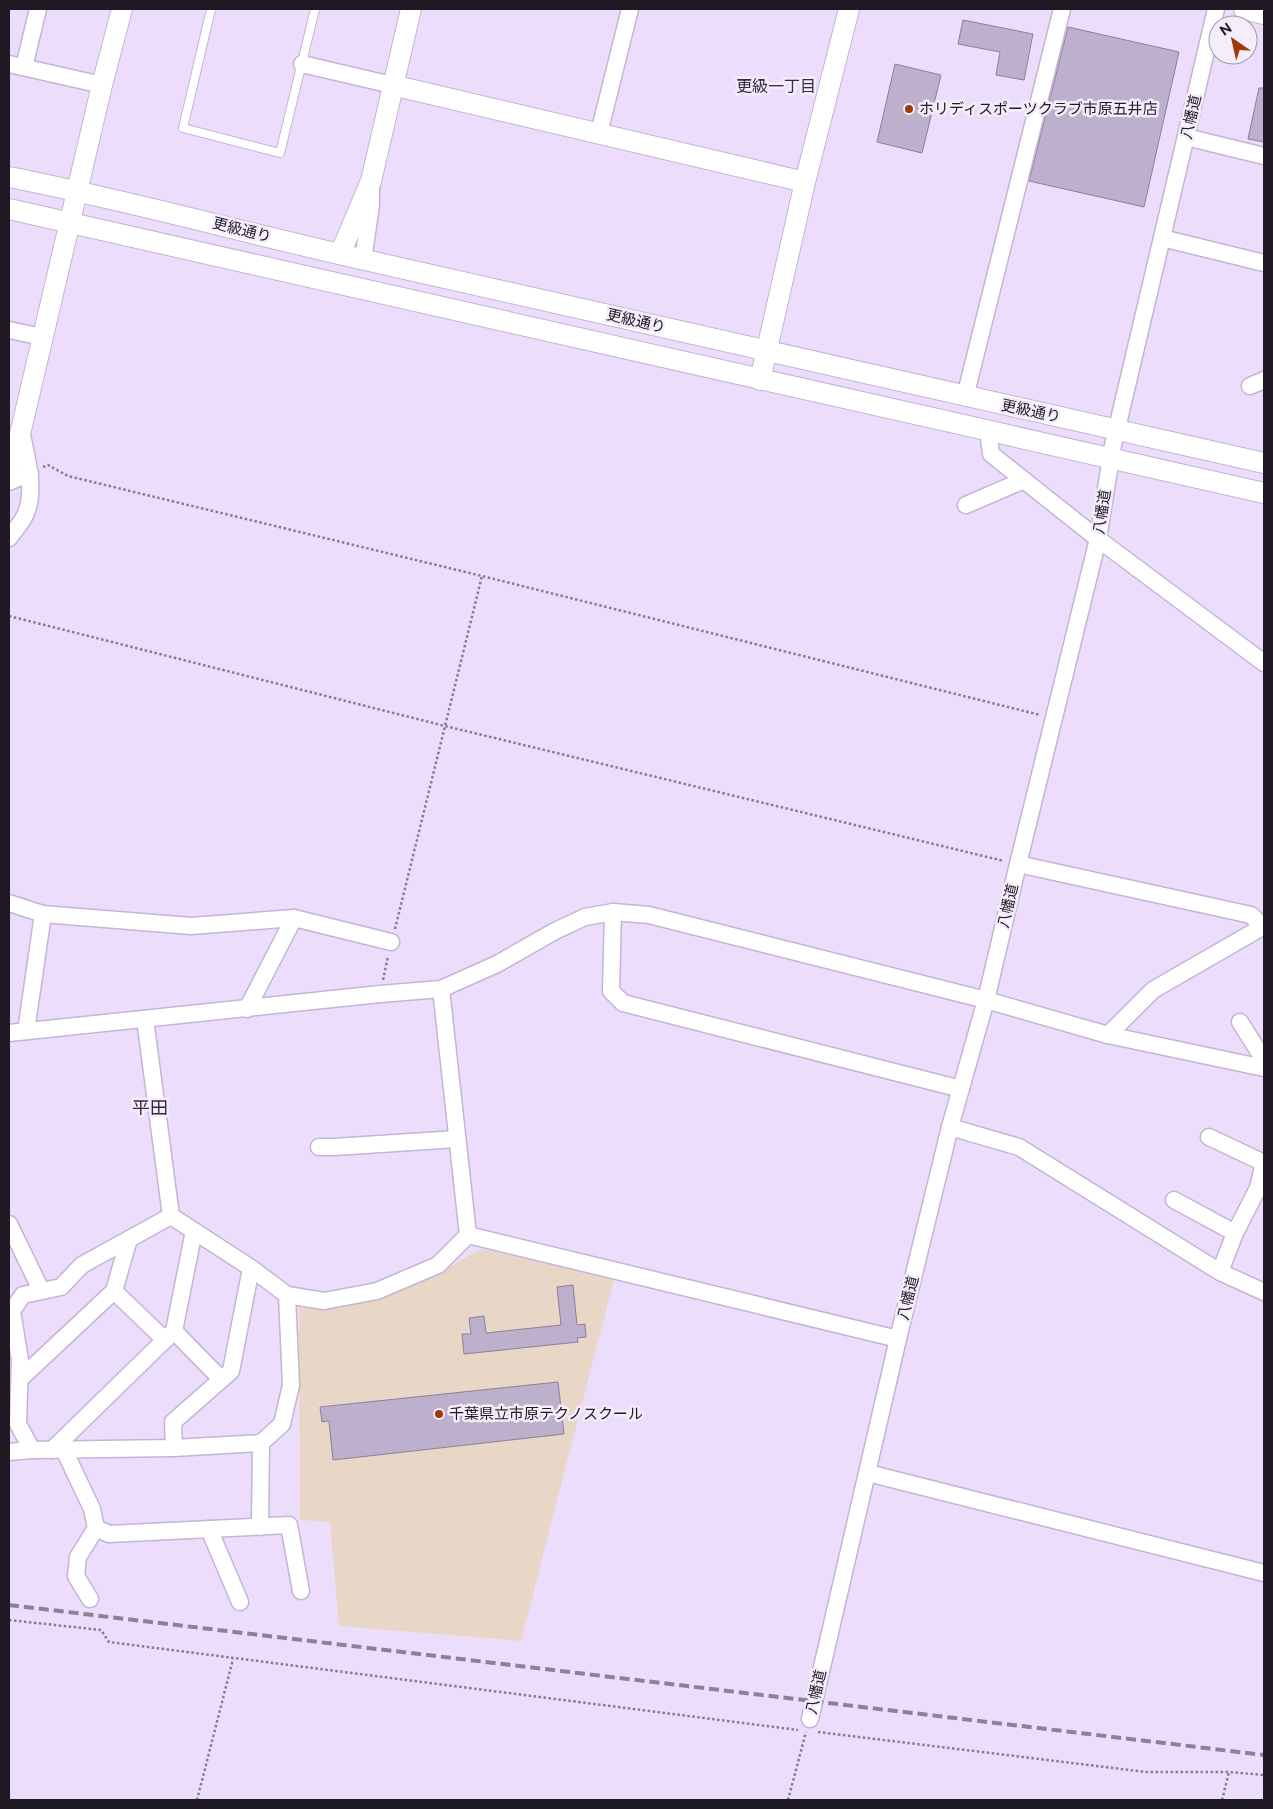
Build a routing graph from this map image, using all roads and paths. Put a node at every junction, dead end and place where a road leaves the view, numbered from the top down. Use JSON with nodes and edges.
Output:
{"nodes":[{"id":1,"x":38,"y":9,"type":"edge"},
{"id":2,"x":122,"y":9,"type":"edge"},
{"id":3,"x":211,"y":9,"type":"edge"},
{"id":4,"x":315,"y":9,"type":"edge"},
{"id":5,"x":411,"y":9,"type":"edge"},
{"id":6,"x":630,"y":9,"type":"edge"},
{"id":7,"x":849,"y":9,"type":"edge"},
{"id":8,"x":1062,"y":9,"type":"edge"},
{"id":9,"x":1216,"y":9,"type":"edge"},
{"id":10,"x":1244,"y":9,"type":"edge"},
{"id":11,"x":1264,"y":14,"type":"edge"},
{"id":12,"x":302,"y":64,"type":"junction"},
{"id":13,"x":16,"y":65,"type":"edge"},
{"id":14,"x":102,"y":84,"type":"junction"},
{"id":15,"x":392,"y":85,"type":"junction"},
{"id":16,"x":599,"y":133,"type":"junction"},
{"id":17,"x":1186,"y":137,"type":"junction"},
{"id":18,"x":1264,"y":156,"type":"edge"},
{"id":19,"x":9,"y":177,"type":"edge"},
{"id":20,"x":371,"y":181,"type":"junction"},
{"id":21,"x":805,"y":182,"type":"junction"},
{"id":22,"x":77,"y":190,"type":"junction"},
{"id":23,"x":9,"y":209,"type":"edge"},
{"id":24,"x":69,"y":223,"type":"junction"},
{"id":25,"x":1162,"y":238,"type":"junction"},
{"id":26,"x":340,"y":254,"type":"junction"},
{"id":27,"x":363,"y":260,"type":"junction"},
{"id":28,"x":1264,"y":263,"type":"edge"},
{"id":29,"x":9,"y":330,"type":"edge"},
{"id":30,"x":42,"y":337,"type":"junction"},
{"id":31,"x":766,"y":351,"type":"junction"},
{"id":32,"x":760,"y":380,"type":"junction"},
{"id":33,"x":965,"y":397,"type":"junction"},
{"id":34,"x":1117,"y":430,"type":"junction"},
{"id":35,"x":988,"y":431,"type":"junction"},
{"id":36,"x":16,"y":436,"type":"edge"},
{"id":37,"x":1110,"y":458,"type":"junction"},
{"id":38,"x":1264,"y":463,"type":"edge"},
{"id":39,"x":9,"y":471,"type":"edge"},
{"id":40,"x":60,"y":472,"type":"dead end"},
{"id":41,"x":30,"y":473,"type":"junction"},
{"id":42,"x":1024,"y":480,"type":"junction"},
{"id":43,"x":9,"y":484,"type":"edge"},
{"id":44,"x":31,"y":492,"type":"junction"},
{"id":45,"x":1264,"y":493,"type":"edge"},
{"id":46,"x":966,"y":505,"type":"dead end"},
{"id":47,"x":9,"y":538,"type":"edge"},
{"id":48,"x":1098,"y":539,"type":"junction"},
{"id":49,"x":482,"y":576,"type":"junction"},
{"id":50,"x":9,"y":616,"type":"edge"},
{"id":51,"x":1264,"y":663,"type":"edge"},
{"id":52,"x":1054,"y":718,"type":"junction"},
{"id":53,"x":445,"y":726,"type":"junction"},
{"id":54,"x":1018,"y":864,"type":"junction"},
{"id":55,"x":9,"y":903,"type":"edge"},
{"id":56,"x":614,"y":912,"type":"junction"},
{"id":57,"x":43,"y":914,"type":"junction"},
{"id":58,"x":294,"y":918,"type":"junction"},
{"id":59,"x":1263,"y":926,"type":"edge"},
{"id":60,"x":391,"y":942,"type":"junction"},
{"id":61,"x":441,"y":989,"type":"junction"},
{"id":62,"x":380,"y":994,"type":"junction"},
{"id":63,"x":986,"y":1000,"type":"junction"},
{"id":64,"x":247,"y":1009,"type":"junction"},
{"id":65,"x":146,"y":1019,"type":"junction"},
{"id":66,"x":1240,"y":1022,"type":"dead end"},
{"id":67,"x":26,"y":1031,"type":"junction"},
{"id":68,"x":9,"y":1033,"type":"edge"},
{"id":69,"x":1108,"y":1035,"type":"junction"},
{"id":70,"x":1264,"y":1060,"type":"edge"},
{"id":71,"x":1264,"y":1068,"type":"edge"},
{"id":72,"x":961,"y":1089,"type":"junction"},
{"id":73,"x":950,"y":1127,"type":"junction"},
{"id":74,"x":1209,"y":1137,"type":"dead end"},
{"id":75,"x":457,"y":1139,"type":"junction"},
{"id":76,"x":319,"y":1147,"type":"dead end"},
{"id":77,"x":1264,"y":1163,"type":"edge"},
{"id":78,"x":1174,"y":1200,"type":"dead end"},
{"id":79,"x":170,"y":1216,"type":"junction"},
{"id":80,"x":9,"y":1224,"type":"edge"},
{"id":81,"x":194,"y":1231,"type":"junction"},
{"id":82,"x":1235,"y":1233,"type":"junction"},
{"id":83,"x":468,"y":1235,"type":"junction"},
{"id":84,"x":129,"y":1239,"type":"junction"},
{"id":85,"x":251,"y":1268,"type":"junction"},
{"id":86,"x":1220,"y":1272,"type":"junction"},
{"id":87,"x":41,"y":1290,"type":"junction"},
{"id":88,"x":114,"y":1291,"type":"junction"},
{"id":89,"x":1264,"y":1292,"type":"edge"},
{"id":90,"x":287,"y":1295,"type":"junction"},
{"id":91,"x":10,"y":1311,"type":"edge"},
{"id":92,"x":170,"y":1336,"type":"junction"},
{"id":93,"x":898,"y":1339,"type":"junction"},
{"id":94,"x":20,"y":1379,"type":"junction"},
{"id":95,"x":221,"y":1379,"type":"junction"},
{"id":96,"x":261,"y":1442,"type":"junction"},
{"id":97,"x":174,"y":1448,"type":"junction"},
{"id":98,"x":32,"y":1450,"type":"junction"},
{"id":99,"x":58,"y":1450,"type":"junction"},
{"id":100,"x":9,"y":1452,"type":"edge"},
{"id":101,"x":868,"y":1473,"type":"junction"},
{"id":102,"x":260,"y":1526,"type":"junction"},
{"id":103,"x":96,"y":1528,"type":"junction"},
{"id":104,"x":210,"y":1529,"type":"junction"},
{"id":105,"x":1264,"y":1573,"type":"edge"},
{"id":106,"x":301,"y":1591,"type":"dead end"},
{"id":107,"x":90,"y":1599,"type":"dead end"},
{"id":108,"x":240,"y":1602,"type":"dead end"},
{"id":109,"x":9,"y":1620,"type":"edge"},
{"id":110,"x":232,"y":1659,"type":"junction"},
{"id":111,"x":810,"y":1727,"type":"junction"},
{"id":112,"x":1229,"y":1772,"type":"junction"},
{"id":113,"x":1264,"y":1775,"type":"edge"},
{"id":114,"x":197,"y":1800,"type":"edge"},
{"id":115,"x":788,"y":1800,"type":"edge"},
{"id":116,"x":1222,"y":1800,"type":"edge"}],
"edges":[{"from":1,"to":13,"type":"street"},
{"from":2,"to":14,"type":"street"},
{"from":3,"to":12,"type":"lane"},
{"from":4,"to":12,"type":"lane"},
{"from":5,"to":15,"type":"street"},
{"from":6,"to":16,"type":"street"},
{"from":7,"to":21,"type":"street"},
{"from":8,"to":33,"type":"street"},
{"from":9,"to":17,"type":"street","name":"八幡道"},
{"from":10,"to":11,"type":"street"},
{"from":12,"to":15,"type":"street"},
{"from":13,"to":14,"type":"street"},
{"from":14,"to":22,"type":"street"},
{"from":15,"to":16,"type":"street"},
{"from":15,"to":20,"type":"street"},
{"from":16,"to":21,"type":"street"},
{"from":17,"to":18,"type":"street"},
{"from":17,"to":25,"type":"street","name":"八幡道"},
{"from":19,"to":22,"type":"street","name":"更級通り"},
{"from":20,"to":26,"type":"street"},
{"from":20,"to":27,"type":"street"},
{"from":21,"to":31,"type":"street"},
{"from":22,"to":24,"type":"street"},
{"from":22,"to":26,"type":"street","name":"更級通り"},
{"from":23,"to":24,"type":"street","name":"更級通り"},
{"from":24,"to":30,"type":"street"},
{"from":24,"to":32,"type":"street","name":"更級通り"},
{"from":25,"to":28,"type":"street"},
{"from":25,"to":34,"type":"street","name":"八幡道"},
{"from":26,"to":27,"type":"street","name":"更級通り"},
{"from":27,"to":31,"type":"street","name":"更級通り"},
{"from":29,"to":30,"type":"street"},
{"from":30,"to":36,"type":"street"},
{"from":31,"to":32,"type":"street"},
{"from":31,"to":33,"type":"street","name":"更級通り"},
{"from":32,"to":35,"type":"street","name":"更級通り"},
{"from":33,"to":34,"type":"street","name":"更級通り"},
{"from":34,"to":37,"type":"street","name":"八幡道"},
{"from":34,"to":38,"type":"street","name":"更級通り"},
{"from":35,"to":37,"type":"street","name":"更級通り"},
{"from":35,"to":42,"type":"street"},
{"from":36,"to":39,"type":"street"},
{"from":36,"to":41,"type":"street"},
{"from":37,"to":45,"type":"street","name":"更級通り"},
{"from":37,"to":48,"type":"street","name":"八幡道"},
{"from":40,"to":49,"type":"path"},
{"from":41,"to":43,"type":"street"},
{"from":41,"to":44,"type":"street"},
{"from":42,"to":46,"type":"street"},
{"from":42,"to":48,"type":"street"},
{"from":43,"to":44,"type":"street"},
{"from":44,"to":47,"type":"street"},
{"from":48,"to":51,"type":"street"},
{"from":48,"to":52,"type":"street","name":"八幡道"},
{"from":49,"to":52,"type":"path"},
{"from":49,"to":53,"type":"path"},
{"from":50,"to":53,"type":"path"},
{"from":52,"to":54,"type":"street","name":"八幡道"},
{"from":53,"to":54,"type":"path"},
{"from":53,"to":60,"type":"path"},
{"from":54,"to":59,"type":"street"},
{"from":54,"to":63,"type":"street","name":"八幡道"},
{"from":55,"to":57,"type":"street"},
{"from":56,"to":61,"type":"street"},
{"from":56,"to":63,"type":"street"},
{"from":56,"to":72,"type":"street"},
{"from":57,"to":58,"type":"street"},
{"from":57,"to":67,"type":"street"},
{"from":58,"to":60,"type":"street"},
{"from":58,"to":64,"type":"street"},
{"from":59,"to":69,"type":"street"},
{"from":60,"to":62,"type":"path"},
{"from":61,"to":62,"type":"street"},
{"from":61,"to":75,"type":"street"},
{"from":62,"to":64,"type":"street"},
{"from":63,"to":69,"type":"street"},
{"from":63,"to":72,"type":"street","name":"八幡道"},
{"from":64,"to":65,"type":"street"},
{"from":65,"to":67,"type":"street"},
{"from":65,"to":79,"type":"street"},
{"from":66,"to":70,"type":"street"},
{"from":67,"to":68,"type":"street"},
{"from":69,"to":71,"type":"street"},
{"from":72,"to":73,"type":"street","name":"八幡道"},
{"from":73,"to":86,"type":"street"},
{"from":73,"to":93,"type":"street","name":"八幡道"},
{"from":74,"to":77,"type":"street"},
{"from":75,"to":76,"type":"street"},
{"from":75,"to":83,"type":"street"},
{"from":77,"to":82,"type":"street"},
{"from":78,"to":82,"type":"street"},
{"from":79,"to":81,"type":"street"},
{"from":79,"to":84,"type":"street"},
{"from":80,"to":87,"type":"street"},
{"from":81,"to":85,"type":"street"},
{"from":81,"to":92,"type":"street"},
{"from":82,"to":86,"type":"street"},
{"from":83,"to":90,"type":"street"},
{"from":83,"to":93,"type":"street"},
{"from":84,"to":87,"type":"street"},
{"from":84,"to":88,"type":"street"},
{"from":85,"to":90,"type":"street"},
{"from":85,"to":95,"type":"street"},
{"from":86,"to":89,"type":"street"},
{"from":87,"to":91,"type":"street"},
{"from":88,"to":92,"type":"street"},
{"from":88,"to":94,"type":"street"},
{"from":90,"to":96,"type":"street"},
{"from":91,"to":94,"type":"street"},
{"from":92,"to":95,"type":"street"},
{"from":92,"to":99,"type":"street"},
{"from":93,"to":101,"type":"street","name":"八幡道"},
{"from":94,"to":98,"type":"street"},
{"from":95,"to":97,"type":"street"},
{"from":96,"to":97,"type":"street"},
{"from":96,"to":102,"type":"street"},
{"from":97,"to":99,"type":"street"},
{"from":98,"to":99,"type":"street"},
{"from":98,"to":100,"type":"street"},
{"from":99,"to":103,"type":"street"},
{"from":101,"to":105,"type":"street"},
{"from":101,"to":111,"type":"street","name":"八幡道"},
{"from":102,"to":104,"type":"street"},
{"from":102,"to":106,"type":"street"},
{"from":103,"to":104,"type":"street"},
{"from":103,"to":107,"type":"street"},
{"from":104,"to":108,"type":"street"},
{"from":109,"to":110,"type":"path"},
{"from":110,"to":111,"type":"path"},
{"from":110,"to":114,"type":"path"},
{"from":111,"to":112,"type":"path"},
{"from":111,"to":115,"type":"path","name":"八幡道"},
{"from":112,"to":113,"type":"path"},
{"from":112,"to":116,"type":"path"}]}
